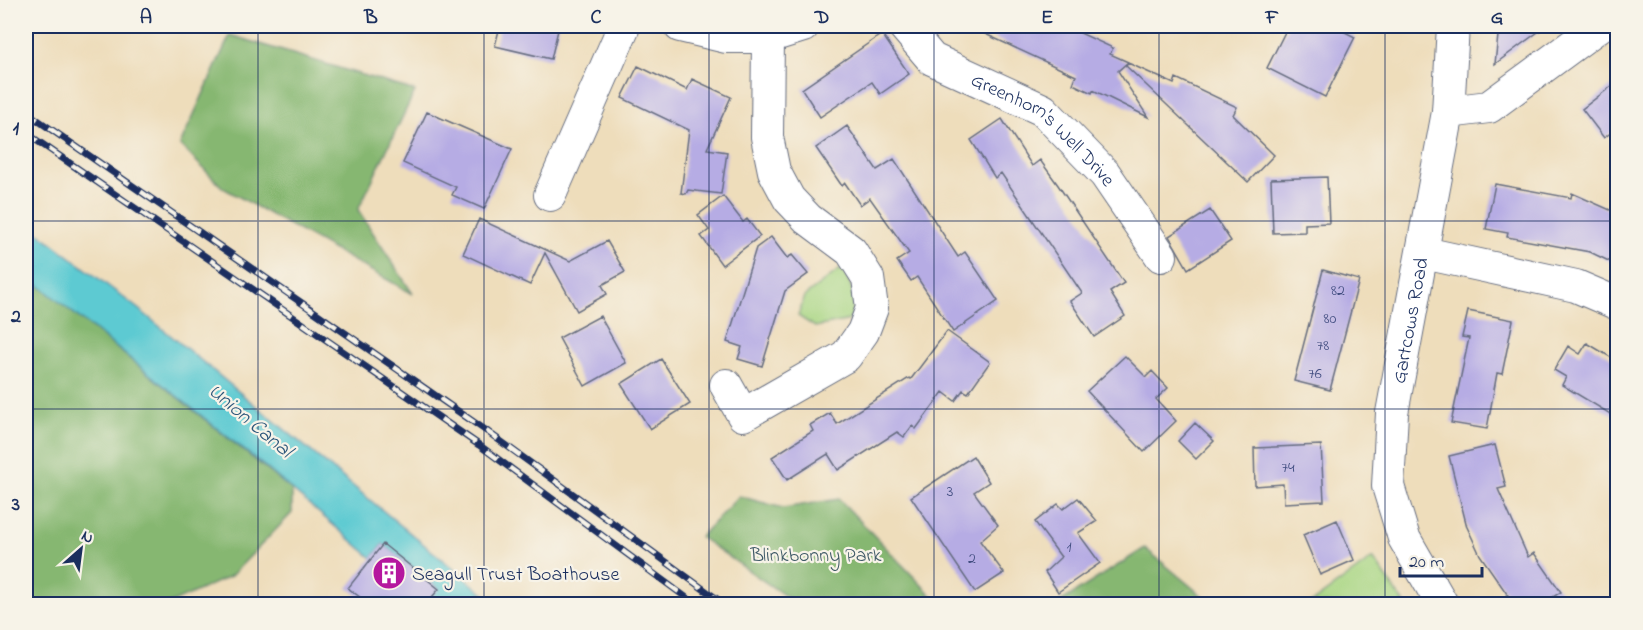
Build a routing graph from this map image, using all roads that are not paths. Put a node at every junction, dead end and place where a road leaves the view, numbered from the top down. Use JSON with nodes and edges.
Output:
{"nodes":[{"id":1,"x":624,"y":26,"type":"edge"},
{"id":2,"x":680,"y":26,"type":"edge"},
{"id":3,"x":803,"y":26,"type":"edge"},
{"id":4,"x":904,"y":26,"type":"edge"},
{"id":5,"x":1453,"y":26,"type":"edge"},
{"id":6,"x":1599,"y":26,"type":"edge"},
{"id":7,"x":768,"y":37,"type":"junction"},
{"id":8,"x":1448,"y":112,"type":"junction"},
{"id":9,"x":550,"y":195,"type":"dead end"},
{"id":10,"x":1424,"y":253,"type":"junction"},
{"id":11,"x":1161,"y":256,"type":"dead end"},
{"id":12,"x":1617,"y":304,"type":"edge"},
{"id":13,"x":726,"y":385,"type":"dead end"},
{"id":14,"x":1442,"y":604,"type":"edge"}],
"edges":[{"from":1,"to":9,"type":"street"},
{"from":2,"to":7,"type":"street"},
{"from":3,"to":7,"type":"street"},
{"from":4,"to":11,"type":"street","name":"Greenhorn's Well Drive"},
{"from":5,"to":8,"type":"street","name":"Gartcows Road"},
{"from":6,"to":8,"type":"street"},
{"from":7,"to":13,"type":"street"},
{"from":8,"to":10,"type":"street","name":"Gartcows Road"},
{"from":10,"to":12,"type":"street"},
{"from":10,"to":14,"type":"street","name":"Gartcows Road"}]}
